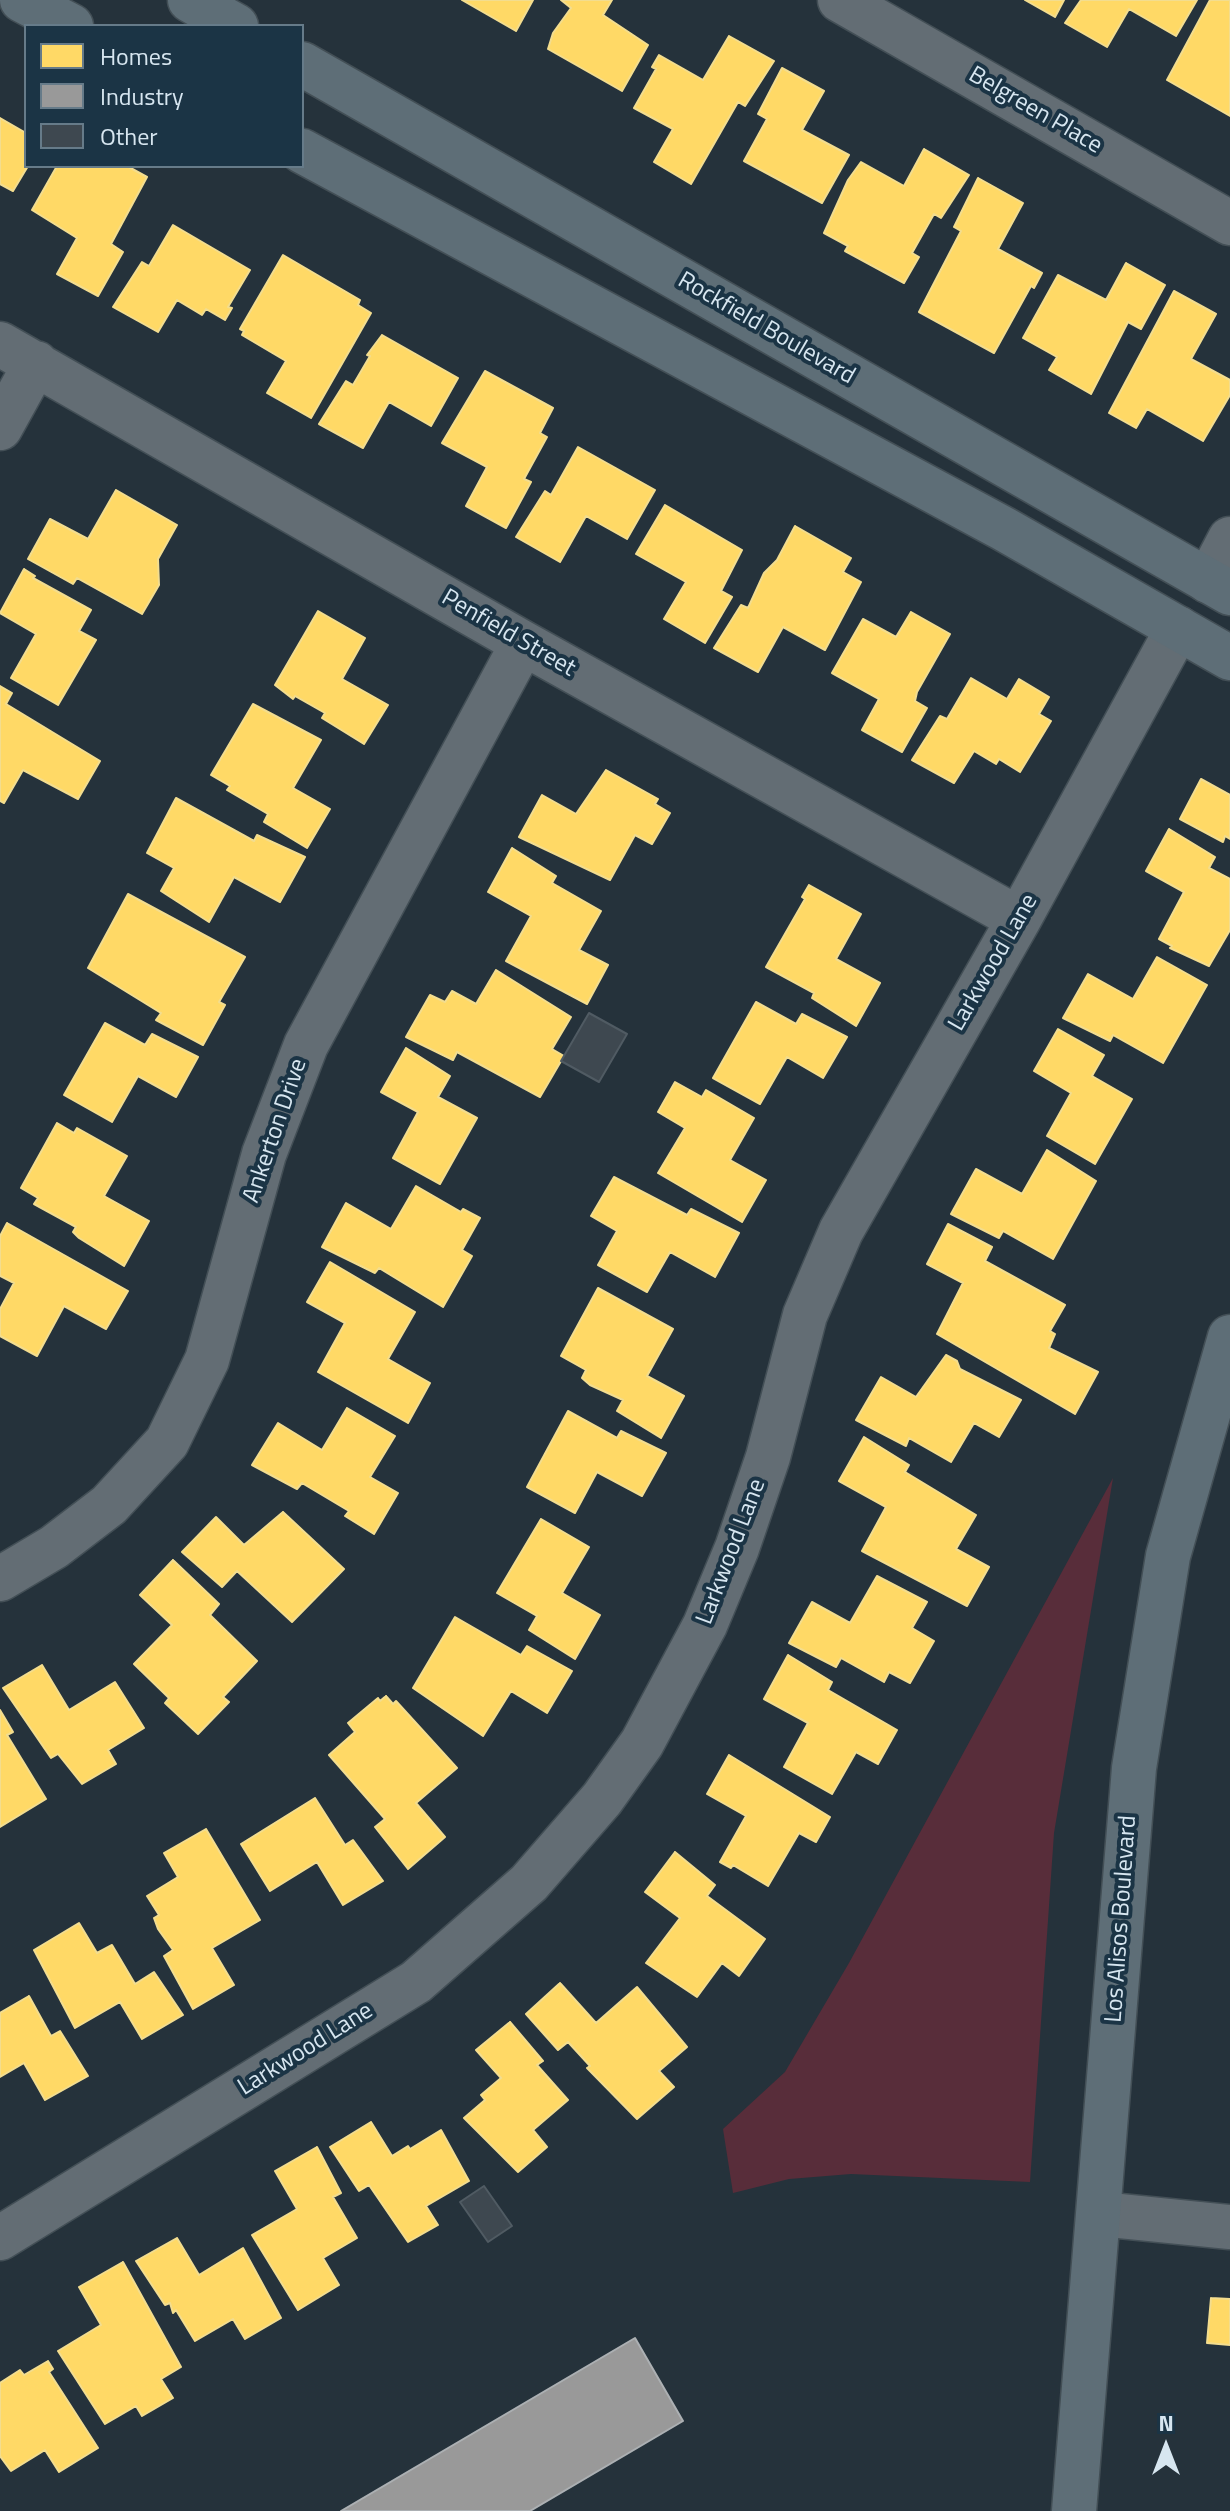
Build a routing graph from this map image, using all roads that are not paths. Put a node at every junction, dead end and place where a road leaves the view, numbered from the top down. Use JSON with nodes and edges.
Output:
{"nodes":[{"id":1,"x":22,"y":0,"type":"edge"},
{"id":2,"x":190,"y":0,"type":"edge"},
{"id":3,"x":840,"y":0,"type":"edge"},
{"id":4,"x":67,"y":24,"type":"edge"},
{"id":5,"x":232,"y":24,"type":"edge"},
{"id":6,"x":304,"y":65,"type":"edge"},
{"id":7,"x":304,"y":152,"type":"edge"},
{"id":8,"x":1230,"y":223,"type":"edge"},
{"id":9,"x":18,"y":353,"type":"edge"},
{"id":10,"x":0,"y":428,"type":"edge"},
{"id":11,"x":1230,"y":539,"type":"edge"},
{"id":12,"x":1219,"y":587,"type":"edge"},
{"id":13,"x":1178,"y":628,"type":"junction"},
{"id":14,"x":523,"y":643,"type":"junction"},
{"id":15,"x":1230,"y":658,"type":"edge"},
{"id":16,"x":1019,"y":919,"type":"junction"},
{"id":17,"x":1230,"y":1337,"type":"edge"},
{"id":18,"x":0,"y":1579,"type":"edge"},
{"id":19,"x":1100,"y":2214,"type":"junction"},
{"id":20,"x":1230,"y":2227,"type":"edge"},
{"id":21,"x":0,"y":2238,"type":"edge"},
{"id":22,"x":1074,"y":2511,"type":"edge"}],
"edges":[{"from":1,"to":4,"type":"main road"},
{"from":2,"to":5,"type":"main road"},
{"from":3,"to":8,"type":"street","name":"Belgreen Place"},
{"from":6,"to":12,"type":"main road","name":"Rockfield Boulevard"},
{"from":7,"to":13,"type":"main road"},
{"from":9,"to":10,"type":"street"},
{"from":9,"to":14,"type":"street","name":"Penfield Street"},
{"from":11,"to":12,"type":"street"},
{"from":13,"to":15,"type":"main road"},
{"from":13,"to":16,"type":"street","name":"Larkwood Lane"},
{"from":14,"to":16,"type":"street","name":"Penfield Street"},
{"from":14,"to":18,"type":"street","name":"Ankerton Drive"},
{"from":16,"to":21,"type":"street","name":"Larkwood Lane"},
{"from":17,"to":19,"type":"main road","name":"Los Alisos Boulevard"},
{"from":19,"to":20,"type":"street"},
{"from":19,"to":22,"type":"main road","name":"Los Alisos Boulevard"}]}
